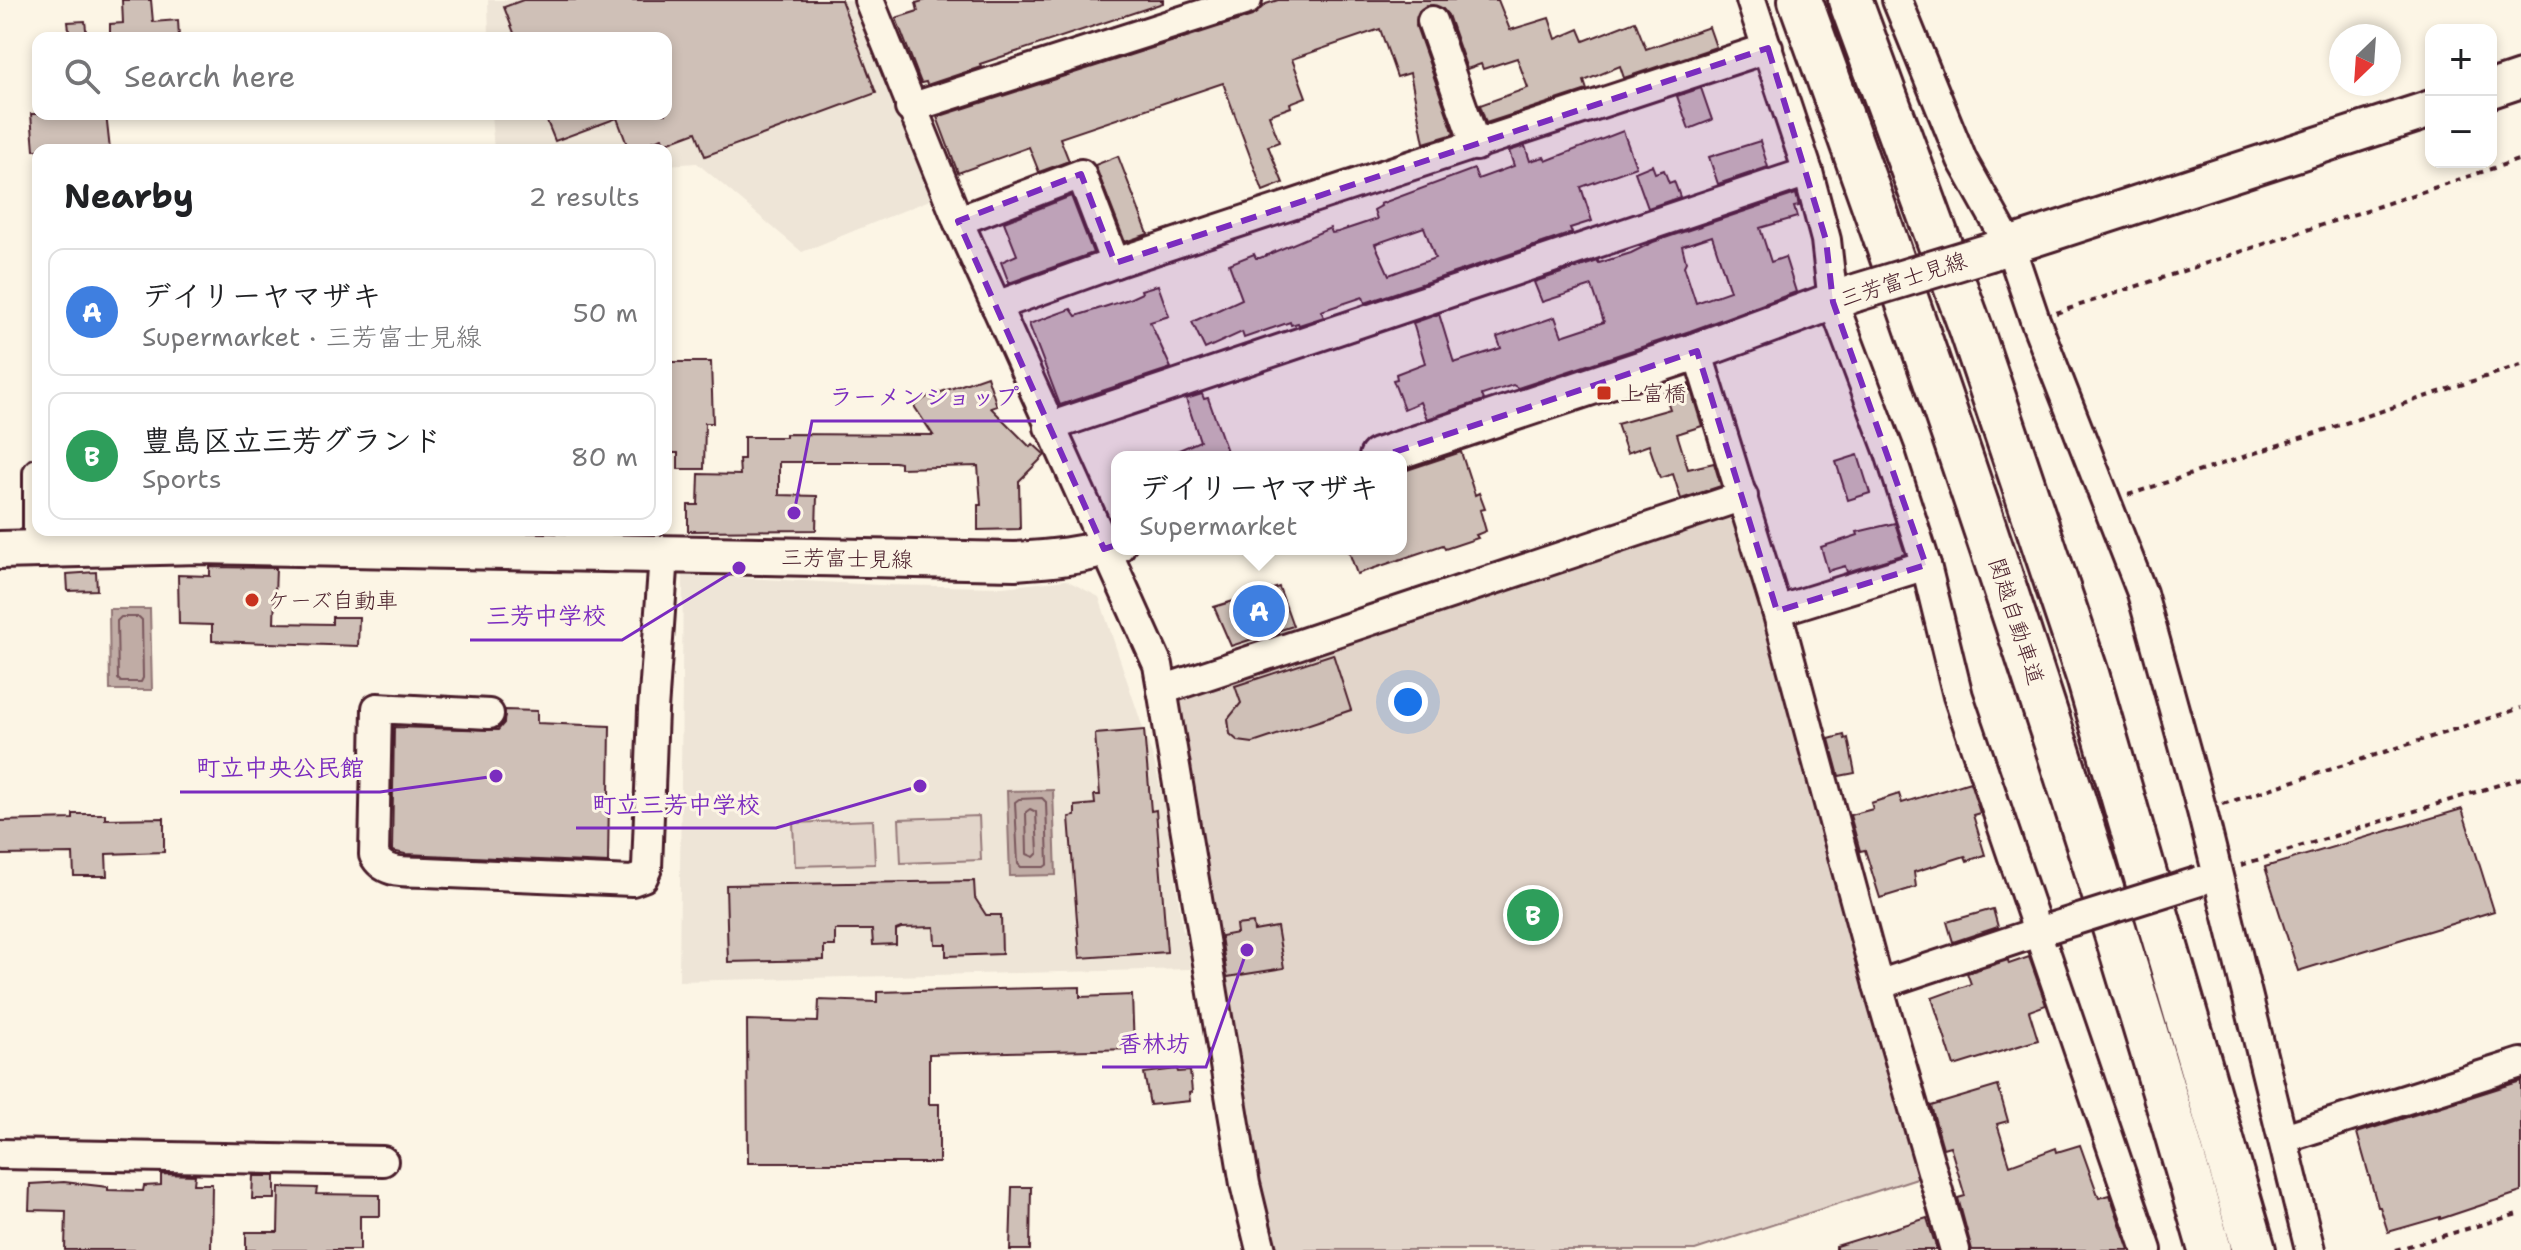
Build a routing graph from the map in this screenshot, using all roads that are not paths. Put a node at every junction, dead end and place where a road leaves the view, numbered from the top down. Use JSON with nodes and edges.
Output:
{"nodes":[{"id":1,"x":1247,"y":0,"type":"edge"},
{"id":2,"x":1751,"y":0,"type":"edge"},
{"id":3,"x":1800,"y":0,"type":"edge"},
{"id":4,"x":1850,"y":0,"type":"edge"},
{"id":5,"x":1897,"y":0,"type":"edge"},
{"id":6,"x":874,"y":1,"type":"edge"},
{"id":7,"x":1432,"y":21,"type":"dead end"},
{"id":8,"x":1768,"y":48,"type":"junction"},
{"id":9,"x":2521,"y":79,"type":"edge"},
{"id":10,"x":2497,"y":87,"type":"edge"},
{"id":11,"x":910,"y":108,"type":"junction"},
{"id":12,"x":2425,"y":111,"type":"edge"},
{"id":13,"x":1476,"y":146,"type":"junction"},
{"id":14,"x":1808,"y":172,"type":"junction"},
{"id":15,"x":958,"y":221,"type":"junction"},
{"id":16,"x":2000,"y":249,"type":"junction"},
{"id":17,"x":1115,"y":263,"type":"junction"},
{"id":18,"x":1844,"y":298,"type":"junction"},
{"id":19,"x":996,"y":306,"type":"junction"},
{"id":20,"x":1697,"y":351,"type":"junction"},
{"id":21,"x":1049,"y":427,"type":"junction"},
{"id":22,"x":1396,"y":451,"type":"edge"},
{"id":23,"x":1743,"y":496,"type":"junction"},
{"id":24,"x":38,"y":536,"type":"edge"},
{"id":25,"x":315,"y":539,"type":"edge"},
{"id":26,"x":601,"y":542,"type":"edge"},
{"id":27,"x":1111,"y":546,"type":"edge"},
{"id":28,"x":38,"y":548,"type":"junction"},
{"id":29,"x":0,"y":550,"type":"edge"},
{"id":30,"x":664,"y":555,"type":"junction"},
{"id":31,"x":1115,"y":555,"type":"edge"},
{"id":32,"x":1926,"y":565,"type":"junction"},
{"id":33,"x":1777,"y":611,"type":"junction"},
{"id":34,"x":1162,"y":690,"type":"junction"},
{"id":35,"x":489,"y":714,"type":"dead end"},
{"id":36,"x":2212,"y":877,"type":"junction"},
{"id":37,"x":2044,"y":930,"type":"junction"},
{"id":38,"x":1878,"y":985,"type":"junction"},
{"id":39,"x":2521,"y":1063,"type":"edge"},
{"id":40,"x":2284,"y":1138,"type":"junction"},
{"id":41,"x":0,"y":1154,"type":"edge"},
{"id":42,"x":383,"y":1161,"type":"dead end"},
{"id":43,"x":1261,"y":1250,"type":"edge"},
{"id":44,"x":1955,"y":1250,"type":"edge"},
{"id":45,"x":2147,"y":1250,"type":"edge"},
{"id":46,"x":2210,"y":1250,"type":"edge"},
{"id":47,"x":2254,"y":1250,"type":"edge"},
{"id":48,"x":2310,"y":1250,"type":"edge"}],
"edges":[{"from":1,"to":11,"type":"street"},
{"from":2,"to":8,"type":"street"},
{"from":3,"to":46,"type":"highway","name":"関越自動車道"},
{"from":4,"to":47,"type":"highway"},
{"from":5,"to":16,"type":"street"},
{"from":6,"to":11,"type":"street"},
{"from":7,"to":13,"type":"street"},
{"from":8,"to":13,"type":"street"},
{"from":8,"to":14,"type":"street"},
{"from":9,"to":10,"type":"main road"},
{"from":11,"to":15,"type":"street"},
{"from":12,"to":16,"type":"main road","name":"三芳富士見線"},
{"from":13,"to":17,"type":"street"},
{"from":14,"to":18,"type":"street"},
{"from":14,"to":21,"type":"street"},
{"from":15,"to":17,"type":"street"},
{"from":15,"to":19,"type":"street"},
{"from":16,"to":18,"type":"main road","name":"三芳富士見線","bridge":true},
{"from":16,"to":36,"type":"street"},
{"from":17,"to":19,"type":"street"},
{"from":18,"to":20,"type":"main road","name":"三芳富士見線"},
{"from":18,"to":32,"type":"street"},
{"from":19,"to":21,"type":"street"},
{"from":20,"to":22,"type":"main road","name":"三芳富士見線"},
{"from":20,"to":23,"type":"street"},
{"from":21,"to":27,"type":"street"},
{"from":23,"to":33,"type":"street"},
{"from":23,"to":34,"type":"street"},
{"from":24,"to":28,"type":"street"},
{"from":25,"to":26,"type":"main road","name":"三芳富士見線"},
{"from":25,"to":28,"type":"main road","name":"三芳富士見線"},
{"from":26,"to":30,"type":"main road","name":"三芳富士見線"},
{"from":27,"to":30,"type":"main road","name":"三芳富士見線"},
{"from":28,"to":29,"type":"main road","name":"三芳富士見線"},
{"from":30,"to":35,"type":"street"},
{"from":31,"to":34,"type":"street"},
{"from":32,"to":33,"type":"street"},
{"from":32,"to":37,"type":"street"},
{"from":33,"to":38,"type":"street"},
{"from":34,"to":43,"type":"street"},
{"from":36,"to":37,"type":"street","bridge":true},
{"from":36,"to":40,"type":"street"},
{"from":37,"to":38,"type":"street"},
{"from":37,"to":45,"type":"street"},
{"from":38,"to":44,"type":"street"},
{"from":39,"to":40,"type":"street"},
{"from":40,"to":48,"type":"street"},
{"from":41,"to":42,"type":"street"}]}
